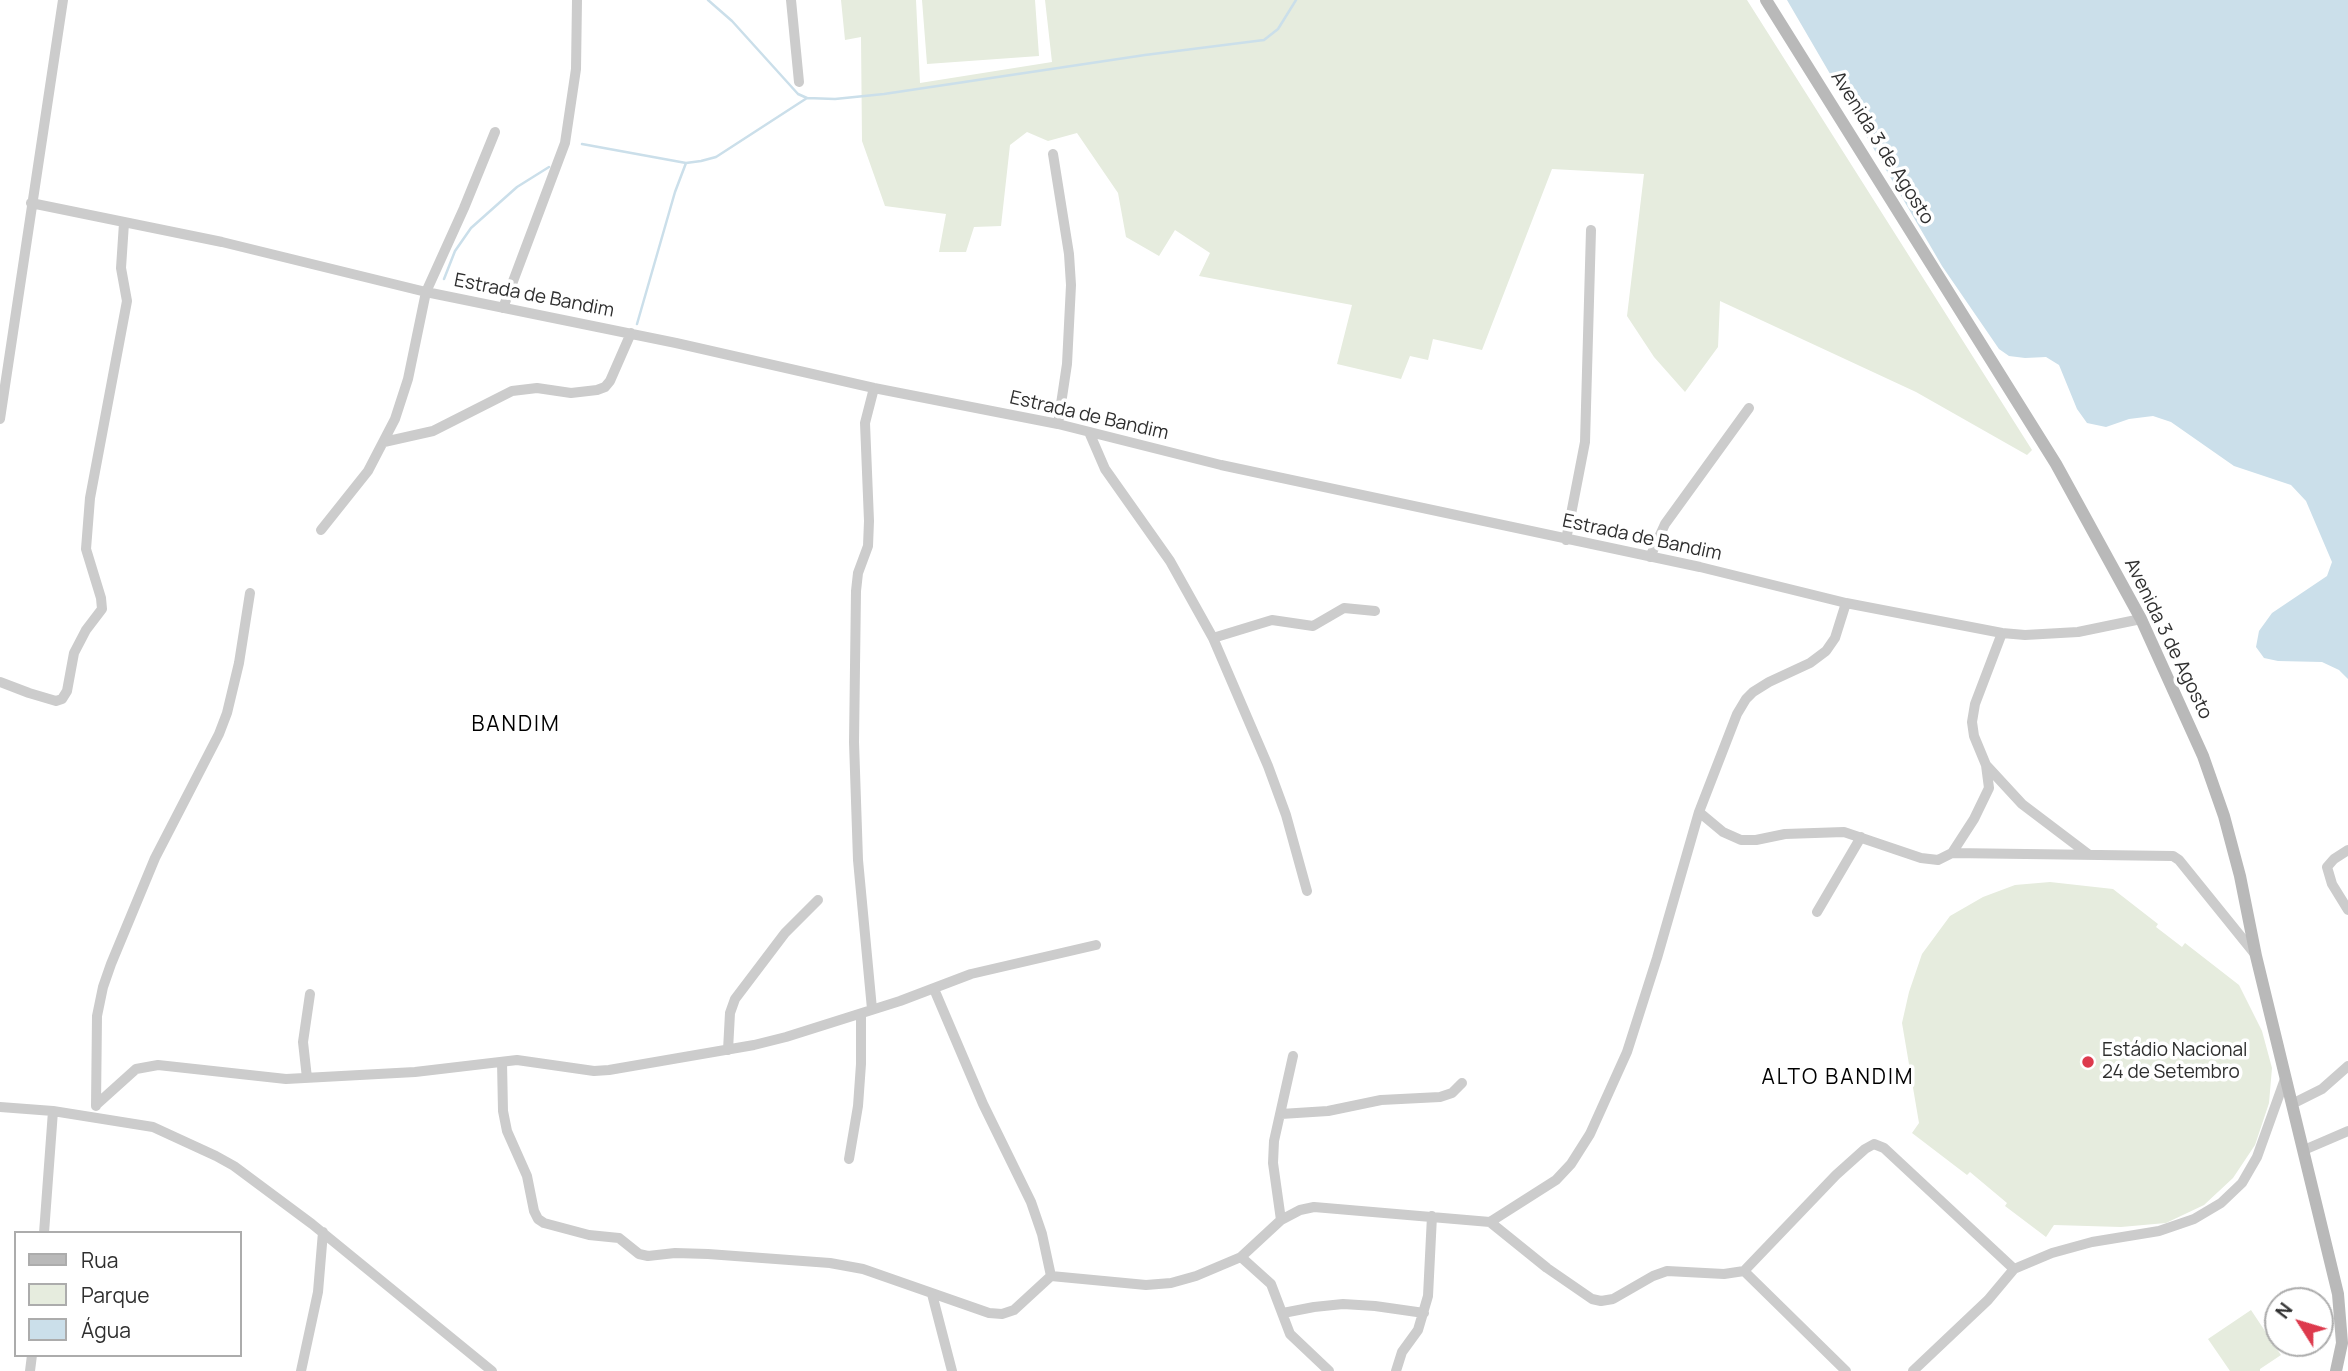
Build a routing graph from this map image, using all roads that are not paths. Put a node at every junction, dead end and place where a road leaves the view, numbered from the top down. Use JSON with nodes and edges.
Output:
{"nodes":[{"id":1,"x":63,"y":0,"type":"edge"},
{"id":2,"x":577,"y":0,"type":"edge"},
{"id":3,"x":791,"y":0,"type":"edge"},
{"id":4,"x":1766,"y":0,"type":"edge"},
{"id":5,"x":799,"y":82,"type":"dead end"},
{"id":6,"x":495,"y":132,"type":"dead end"},
{"id":7,"x":1053,"y":154,"type":"dead end"},
{"id":8,"x":31,"y":203,"type":"junction"},
{"id":9,"x":124,"y":223,"type":"junction"},
{"id":10,"x":1591,"y":230,"type":"dead end"},
{"id":11,"x":426,"y":292,"type":"junction"},
{"id":12,"x":503,"y":308,"type":"junction"},
{"id":13,"x":631,"y":333,"type":"junction"},
{"id":14,"x":3,"y":378,"type":"edge"},
{"id":15,"x":874,"y":388,"type":"junction"},
{"id":16,"x":1749,"y":408,"type":"dead end"},
{"id":17,"x":0,"y":419,"type":"edge"},
{"id":18,"x":1058,"y":424,"type":"junction"},
{"id":19,"x":1088,"y":432,"type":"junction"},
{"id":20,"x":384,"y":442,"type":"junction"},
{"id":21,"x":321,"y":530,"type":"dead end"},
{"id":22,"x":1566,"y":540,"type":"junction"},
{"id":23,"x":1650,"y":557,"type":"junction"},
{"id":24,"x":250,"y":593,"type":"dead end"},
{"id":25,"x":1846,"y":603,"type":"junction"},
{"id":26,"x":1375,"y":611,"type":"dead end"},
{"id":27,"x":2141,"y":619,"type":"junction"},
{"id":28,"x":2002,"y":633,"type":"junction"},
{"id":29,"x":1213,"y":638,"type":"junction"},
{"id":30,"x":0,"y":682,"type":"edge"},
{"id":31,"x":1986,"y":765,"type":"junction"},
{"id":32,"x":1699,"y":812,"type":"junction"},
{"id":33,"x":1861,"y":837,"type":"junction"},
{"id":34,"x":2348,"y":850,"type":"edge"},
{"id":35,"x":1952,"y":853,"type":"junction"},
{"id":36,"x":2088,"y":854,"type":"junction"},
{"id":37,"x":1307,"y":891,"type":"dead end"},
{"id":38,"x":818,"y":900,"type":"dead end"},
{"id":39,"x":2348,"y":910,"type":"edge"},
{"id":40,"x":1818,"y":912,"type":"dead end"},
{"id":41,"x":1097,"y":945,"type":"dead end"},
{"id":42,"x":2256,"y":956,"type":"junction"},
{"id":43,"x":934,"y":989,"type":"junction"},
{"id":44,"x":310,"y":994,"type":"dead end"},
{"id":45,"x":872,"y":1009,"type":"junction"},
{"id":46,"x":861,"y":1014,"type":"junction"},
{"id":47,"x":727,"y":1050,"type":"junction"},
{"id":48,"x":1293,"y":1056,"type":"dead end"},
{"id":49,"x":502,"y":1062,"type":"junction"},
{"id":50,"x":2348,"y":1066,"type":"edge"},
{"id":51,"x":307,"y":1078,"type":"junction"},
{"id":52,"x":2286,"y":1079,"type":"junction"},
{"id":53,"x":1462,"y":1083,"type":"dead end"},
{"id":54,"x":2292,"y":1104,"type":"junction"},
{"id":55,"x":96,"y":1105,"type":"junction"},
{"id":56,"x":0,"y":1107,"type":"edge"},
{"id":57,"x":53,"y":1111,"type":"junction"},
{"id":58,"x":1281,"y":1114,"type":"junction"},
{"id":59,"x":95,"y":1117,"type":"junction"},
{"id":60,"x":2348,"y":1131,"type":"edge"},
{"id":61,"x":2304,"y":1150,"type":"junction"},
{"id":62,"x":849,"y":1158,"type":"dead end"},
{"id":63,"x":1432,"y":1216,"type":"junction"},
{"id":64,"x":1282,"y":1220,"type":"junction"},
{"id":65,"x":1490,"y":1222,"type":"junction"},
{"id":66,"x":44,"y":1231,"type":"edge"},
{"id":67,"x":323,"y":1232,"type":"junction"},
{"id":68,"x":1241,"y":1257,"type":"junction"},
{"id":69,"x":2014,"y":1269,"type":"junction"},
{"id":70,"x":1744,"y":1271,"type":"junction"},
{"id":71,"x":1051,"y":1276,"type":"junction"},
{"id":72,"x":932,"y":1294,"type":"junction"},
{"id":73,"x":1283,"y":1313,"type":"junction"},
{"id":74,"x":1424,"y":1313,"type":"junction"},
{"id":75,"x":301,"y":1371,"type":"edge"},
{"id":76,"x":492,"y":1371,"type":"edge"},
{"id":77,"x":952,"y":1371,"type":"edge"},
{"id":78,"x":1329,"y":1371,"type":"edge"},
{"id":79,"x":1396,"y":1371,"type":"edge"},
{"id":80,"x":1846,"y":1371,"type":"edge"},
{"id":81,"x":1913,"y":1371,"type":"edge"},
{"id":82,"x":2336,"y":1371,"type":"edge"}],
"edges":[{"from":1,"to":8,"type":"street"},
{"from":2,"to":12,"type":"street"},
{"from":3,"to":5,"type":"street"},
{"from":4,"to":27,"type":"street","name":"Avenida 3 de Agosto"},
{"from":6,"to":11,"type":"street"},
{"from":7,"to":18,"type":"street"},
{"from":8,"to":9,"type":"street","name":"Estrada de Bandim"},
{"from":8,"to":14,"type":"street"},
{"from":9,"to":11,"type":"street","name":"Estrada de Bandim"},
{"from":9,"to":30,"type":"street"},
{"from":10,"to":22,"type":"street"},
{"from":11,"to":12,"type":"street","name":"Estrada de Bandim"},
{"from":11,"to":20,"type":"street"},
{"from":12,"to":13,"type":"street","name":"Estrada de Bandim"},
{"from":13,"to":15,"type":"street","name":"Estrada de Bandim"},
{"from":13,"to":20,"type":"street"},
{"from":14,"to":17,"type":"street"},
{"from":15,"to":18,"type":"street","name":"Estrada de Bandim"},
{"from":15,"to":45,"type":"street"},
{"from":16,"to":23,"type":"street"},
{"from":18,"to":19,"type":"street","name":"Estrada de Bandim"},
{"from":19,"to":22,"type":"street","name":"Estrada de Bandim"},
{"from":19,"to":29,"type":"street"},
{"from":20,"to":21,"type":"street"},
{"from":22,"to":23,"type":"street","name":"Estrada de Bandim"},
{"from":23,"to":25,"type":"street","name":"Estrada de Bandim"},
{"from":24,"to":55,"type":"street"},
{"from":25,"to":28,"type":"street","name":"Estrada de Bandim"},
{"from":25,"to":32,"type":"street"},
{"from":26,"to":29,"type":"street"},
{"from":27,"to":28,"type":"street","name":"Estrada de Bandim"},
{"from":27,"to":42,"type":"street","name":"Avenida 3 de Agosto"},
{"from":28,"to":31,"type":"street"},
{"from":29,"to":37,"type":"street"},
{"from":31,"to":35,"type":"street"},
{"from":31,"to":36,"type":"street"},
{"from":32,"to":33,"type":"street"},
{"from":32,"to":65,"type":"street"},
{"from":33,"to":35,"type":"street"},
{"from":33,"to":40,"type":"street"},
{"from":34,"to":39,"type":"street"},
{"from":35,"to":36,"type":"street"},
{"from":36,"to":42,"type":"street"},
{"from":38,"to":47,"type":"street"},
{"from":41,"to":43,"type":"street"},
{"from":42,"to":52,"type":"street","name":"Avenida 3 de Agosto"},
{"from":43,"to":45,"type":"street"},
{"from":43,"to":71,"type":"street"},
{"from":44,"to":51,"type":"street"},
{"from":45,"to":46,"type":"street"},
{"from":46,"to":47,"type":"street"},
{"from":46,"to":62,"type":"street"},
{"from":47,"to":49,"type":"street"},
{"from":48,"to":58,"type":"street"},
{"from":49,"to":51,"type":"street"},
{"from":49,"to":72,"type":"street"},
{"from":50,"to":54,"type":"street"},
{"from":51,"to":55,"type":"street"},
{"from":52,"to":54,"type":"street","name":"Avenida 3 de Agosto"},
{"from":52,"to":69,"type":"street"},
{"from":53,"to":58,"type":"street"},
{"from":54,"to":61,"type":"street","name":"Avenida 3 de Agosto"},
{"from":55,"to":59,"type":"street"},
{"from":56,"to":57,"type":"street"},
{"from":57,"to":59,"type":"street"},
{"from":57,"to":66,"type":"street"},
{"from":58,"to":64,"type":"street"},
{"from":59,"to":67,"type":"street"},
{"from":60,"to":61,"type":"street"},
{"from":61,"to":82,"type":"street","name":"Avenida 3 de Agosto"},
{"from":63,"to":64,"type":"street"},
{"from":63,"to":65,"type":"street"},
{"from":63,"to":74,"type":"street"},
{"from":64,"to":68,"type":"street"},
{"from":65,"to":70,"type":"street"},
{"from":67,"to":75,"type":"street"},
{"from":67,"to":76,"type":"street"},
{"from":68,"to":71,"type":"street"},
{"from":68,"to":73,"type":"street"},
{"from":69,"to":70,"type":"street"},
{"from":69,"to":81,"type":"street"},
{"from":70,"to":80,"type":"street"},
{"from":71,"to":72,"type":"street"},
{"from":72,"to":77,"type":"street"},
{"from":73,"to":74,"type":"street"},
{"from":73,"to":78,"type":"street"},
{"from":74,"to":79,"type":"street"}]}
